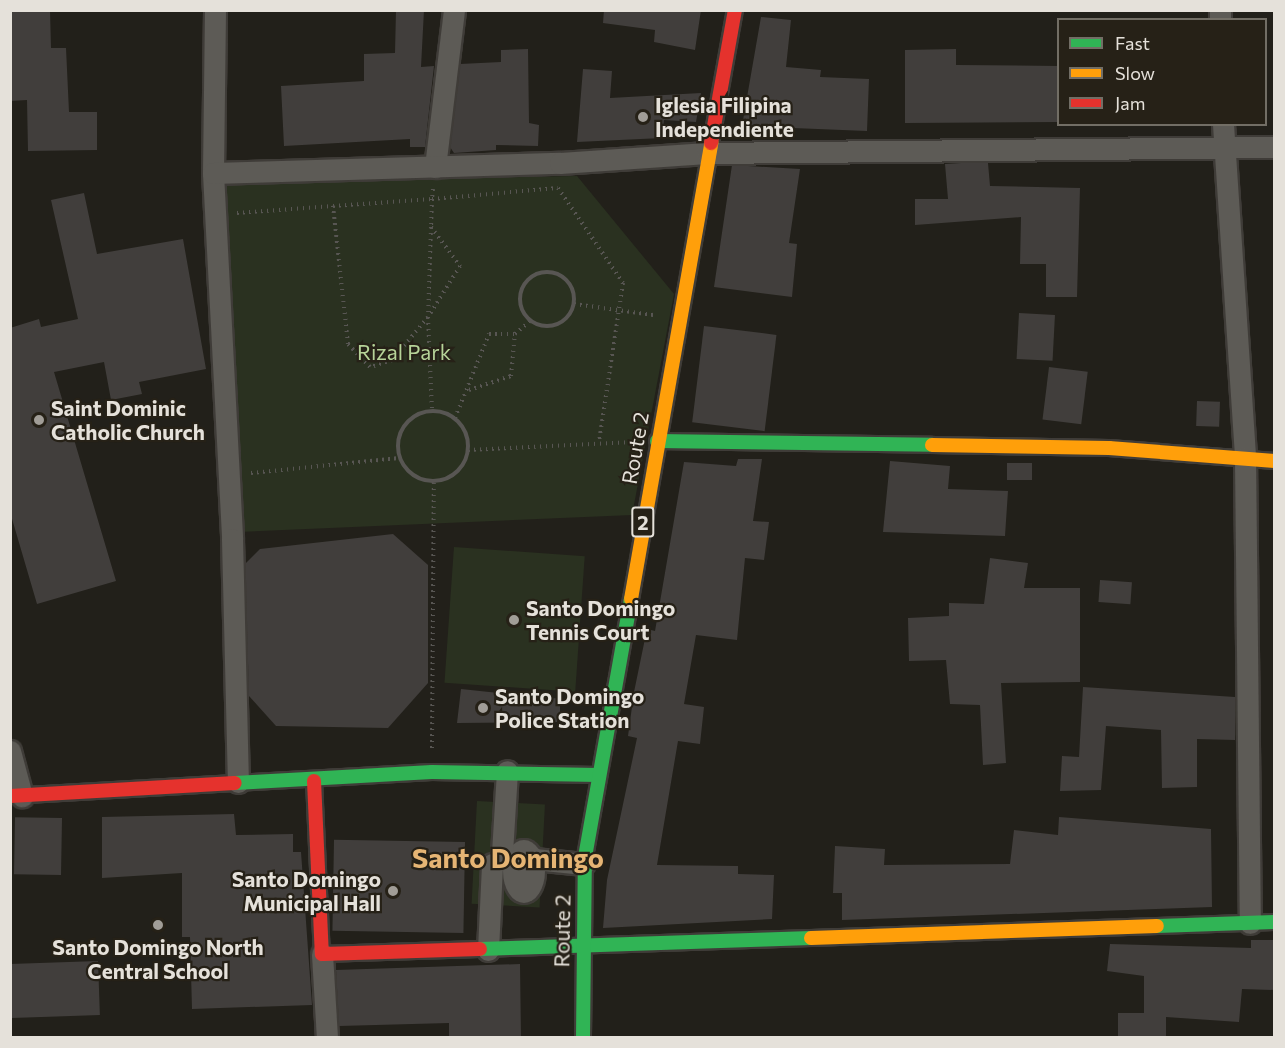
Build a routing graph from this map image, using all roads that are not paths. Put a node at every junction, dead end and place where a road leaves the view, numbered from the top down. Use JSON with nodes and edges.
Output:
{"nodes":[{"id":1,"x":215,"y":10,"type":"edge"},
{"id":2,"x":454,"y":10,"type":"edge"},
{"id":3,"x":735,"y":10,"type":"edge"},
{"id":4,"x":1223,"y":126,"type":"edge"},
{"id":5,"x":1275,"y":147,"type":"edge"},
{"id":6,"x":1223,"y":148,"type":"junction"},
{"id":7,"x":707,"y":153,"type":"junction"},
{"id":8,"x":435,"y":167,"type":"junction"},
{"id":9,"x":213,"y":173,"type":"junction"},
{"id":10,"x":657,"y":441,"type":"junction"},
{"id":11,"x":1245,"y":457,"type":"junction"},
{"id":12,"x":1275,"y":461,"type":"edge"},
{"id":13,"x":10,"y":751,"type":"edge"},
{"id":14,"x":501,"y":772,"type":"junction"},
{"id":15,"x":598,"y":775,"type":"junction"},
{"id":16,"x":314,"y":781,"type":"junction"},
{"id":17,"x":238,"y":782,"type":"junction"},
{"id":18,"x":16,"y":796,"type":"edge"},
{"id":19,"x":506,"y":859,"type":"junction"},
{"id":20,"x":584,"y":864,"type":"junction"},
{"id":21,"x":1275,"y":922,"type":"edge"},
{"id":22,"x":1250,"y":923,"type":"junction"},
{"id":23,"x":581,"y":947,"type":"junction"},
{"id":24,"x":493,"y":950,"type":"junction"},
{"id":25,"x":322,"y":954,"type":"junction"},
{"id":26,"x":327,"y":1038,"type":"edge"},
{"id":27,"x":583,"y":1038,"type":"edge"}],
"edges":[{"from":1,"to":9,"type":"street"},
{"from":2,"to":8,"type":"street"},
{"from":3,"to":7,"type":"main road","name":"Route 2","number":"2"},
{"from":4,"to":6,"type":"street"},
{"from":5,"to":6,"type":"street"},
{"from":6,"to":7,"type":"street"},
{"from":6,"to":11,"type":"street"},
{"from":7,"to":8,"type":"street"},
{"from":7,"to":10,"type":"main road","name":"Route 2","number":"2"},
{"from":8,"to":9,"type":"street"},
{"from":9,"to":17,"type":"street"},
{"from":10,"to":11,"type":"main road"},
{"from":10,"to":15,"type":"main road","name":"Route 2","number":"2"},
{"from":11,"to":12,"type":"main road"},
{"from":11,"to":22,"type":"street"},
{"from":13,"to":18,"type":"street"},
{"from":14,"to":15,"type":"main road"},
{"from":14,"to":16,"type":"main road"},
{"from":14,"to":19,"type":"street"},
{"from":15,"to":20,"type":"main road","name":"Route 2","number":"2"},
{"from":16,"to":17,"type":"main road"},
{"from":16,"to":25,"type":"main road"},
{"from":17,"to":18,"type":"main road"},
{"from":19,"to":20,"type":"street"},
{"from":19,"to":24,"type":"street"},
{"from":20,"to":23,"type":"main road","name":"Route 2","number":"2"},
{"from":21,"to":22,"type":"main road"},
{"from":22,"to":23,"type":"main road"},
{"from":23,"to":24,"type":"main road"},
{"from":23,"to":27,"type":"main road","name":"Route 2","number":"2"},
{"from":24,"to":25,"type":"main road"},
{"from":25,"to":26,"type":"street"}]}
